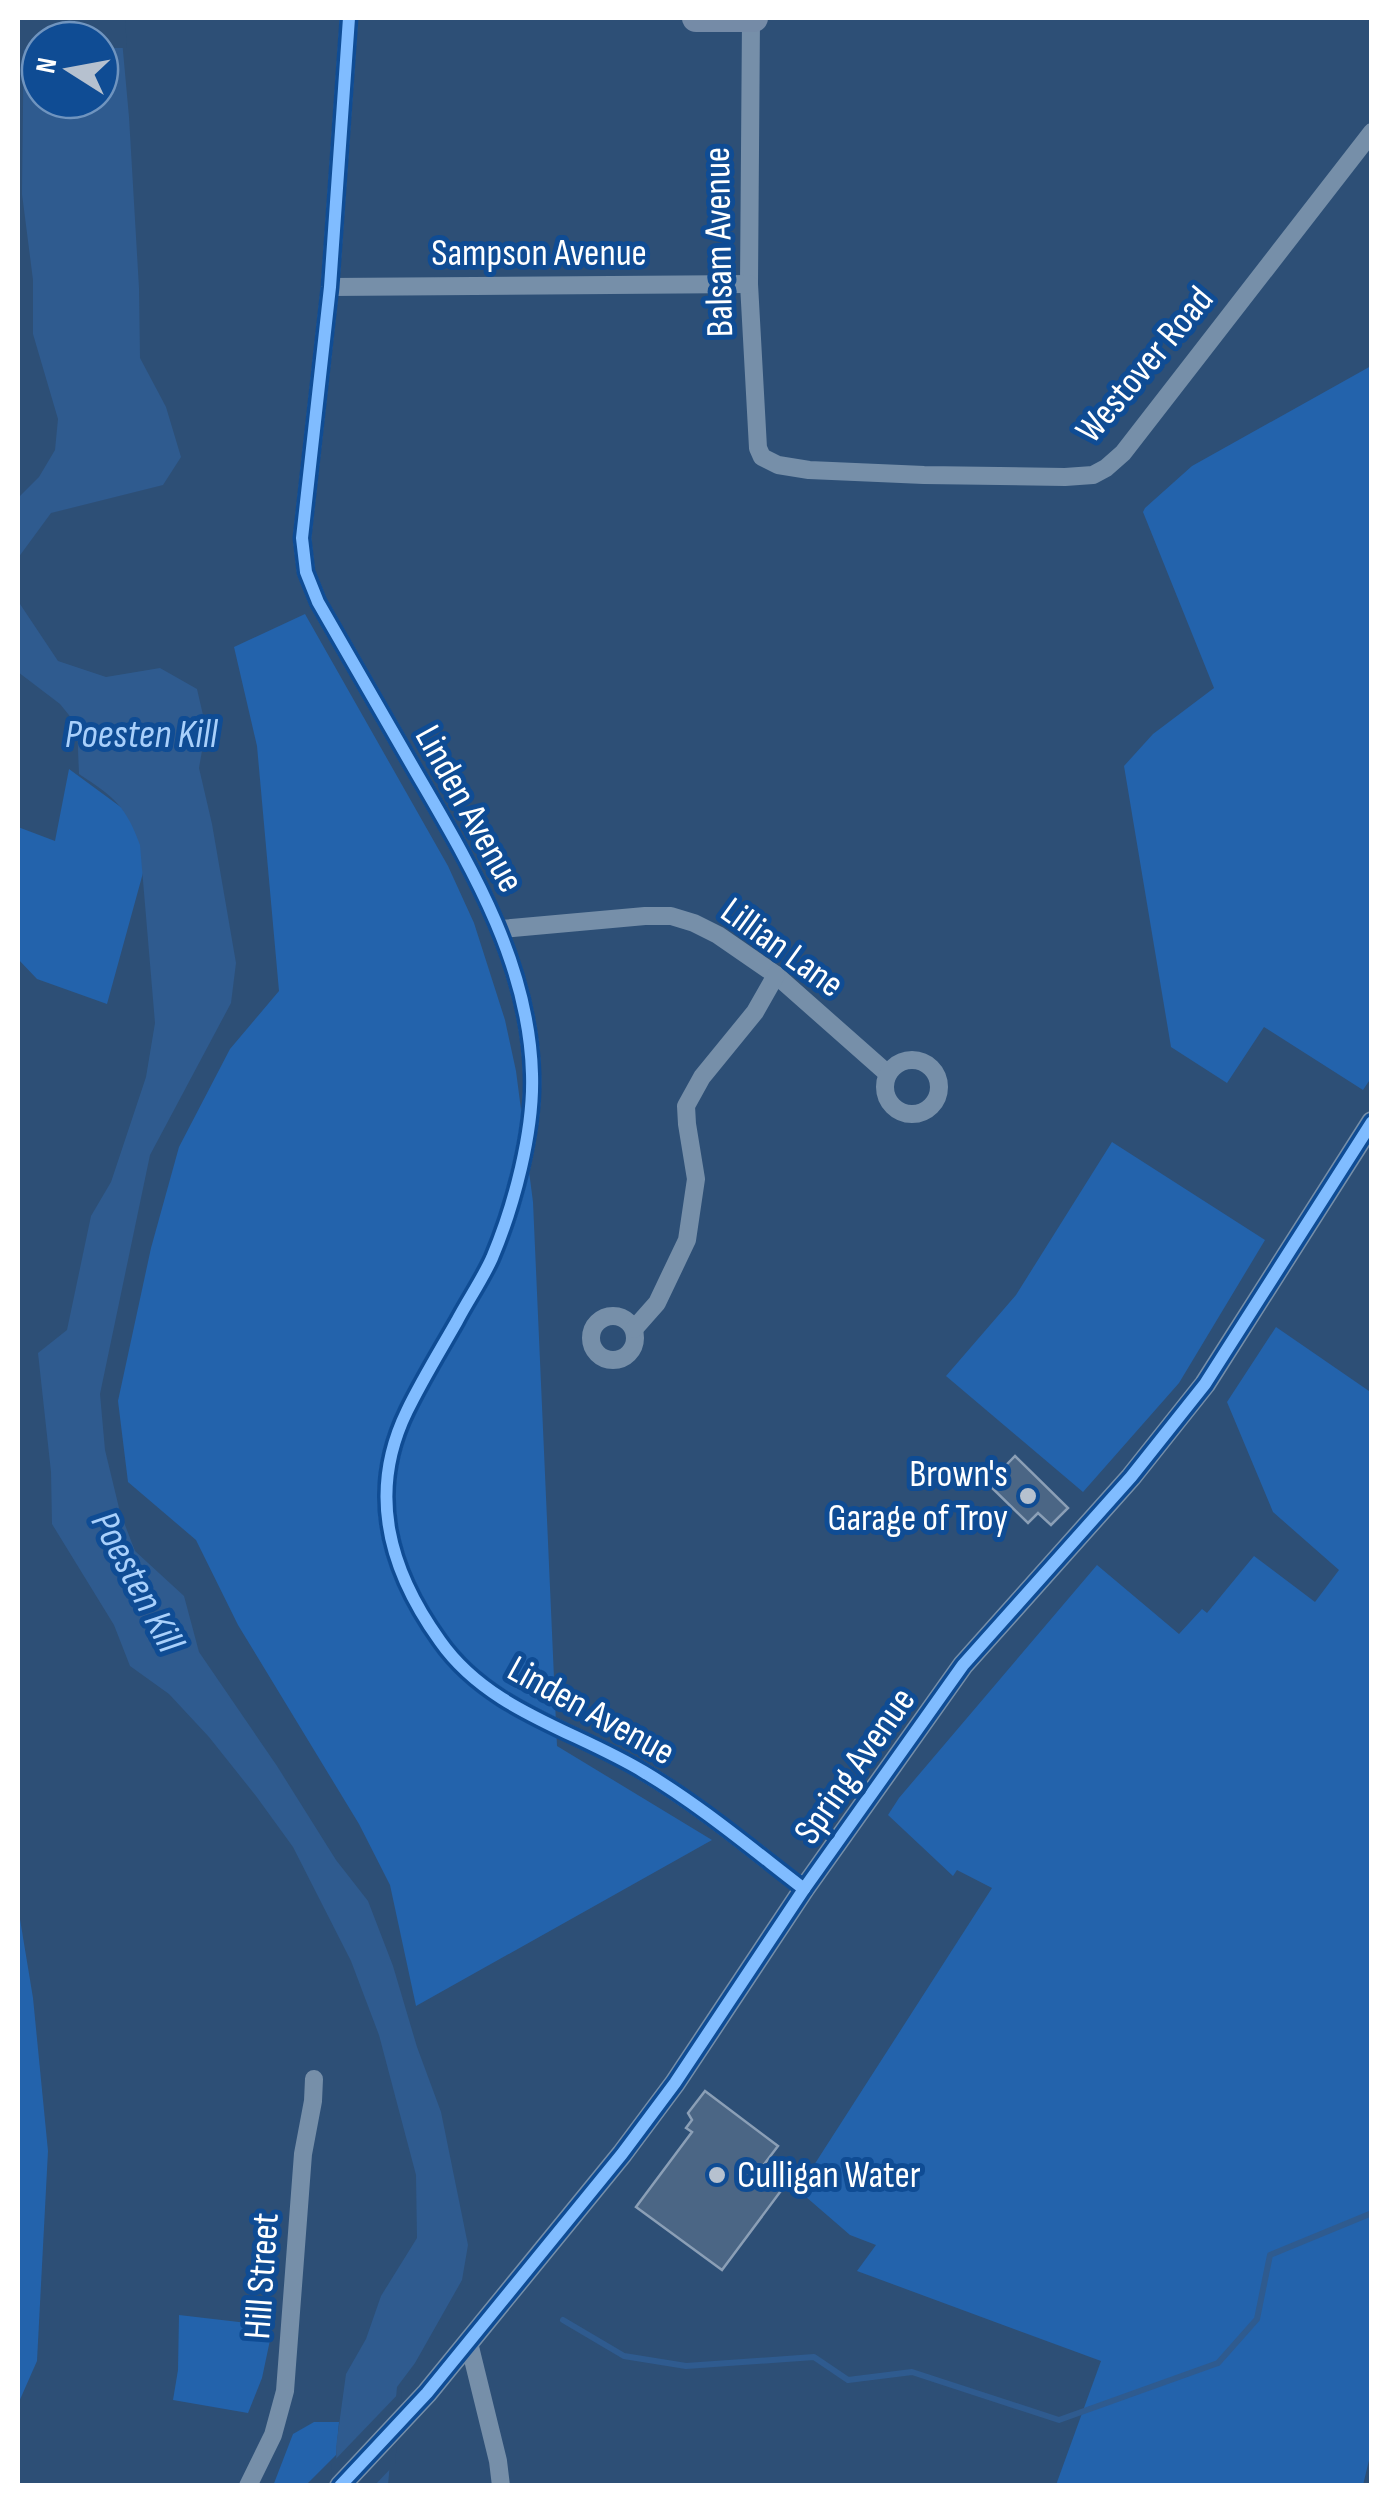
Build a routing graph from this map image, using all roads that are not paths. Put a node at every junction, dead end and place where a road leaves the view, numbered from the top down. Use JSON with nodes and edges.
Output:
{"nodes":[{"id":1,"x":349,"y":18,"type":"edge"},
{"id":2,"x":696,"y":18,"type":"edge"},
{"id":3,"x":752,"y":18,"type":"edge"},
{"id":4,"x":1372,"y":132,"type":"edge"},
{"id":5,"x":749,"y":284,"type":"junction"},
{"id":6,"x":330,"y":287,"type":"junction"},
{"id":7,"x":770,"y":460,"type":"joint"},
{"id":8,"x":500,"y":929,"type":"junction"},
{"id":9,"x":776,"y":975,"type":"junction"},
{"id":10,"x":888,"y":1074,"type":"dead end"},
{"id":11,"x":1372,"y":1122,"type":"edge"},
{"id":12,"x":634,"y":1329,"type":"dead end"},
{"id":13,"x":804,"y":1889,"type":"junction"},
{"id":14,"x":314,"y":2079,"type":"dead end"},
{"id":15,"x":468,"y":2343,"type":"junction"},
{"id":16,"x":252,"y":2482,"type":"edge"},
{"id":17,"x":340,"y":2486,"type":"edge"},
{"id":18,"x":501,"y":2486,"type":"edge"}],
"edges":[{"from":1,"to":6,"type":"street","name":"Linden Avenue"},
{"from":2,"to":3,"type":"main road"},
{"from":3,"to":5,"type":"street","name":"Balsam Avenue"},
{"from":4,"to":7,"type":"street","name":"Westover Road"},
{"from":5,"to":6,"type":"street","name":"Sampson Avenue"},
{"from":5,"to":7,"type":"street","name":"Balsam Avenue"},
{"from":6,"to":8,"type":"street","name":"Linden Avenue"},
{"from":8,"to":9,"type":"street","name":"Lillian Lane"},
{"from":8,"to":13,"type":"street","name":"Linden Avenue"},
{"from":9,"to":10,"type":"street","name":"Lillian Lane"},
{"from":9,"to":12,"type":"street"},
{"from":11,"to":13,"type":"street","name":"Spring Avenue"},
{"from":13,"to":15,"type":"street","name":"Spring Avenue"},
{"from":14,"to":16,"type":"street","name":"Hill Street"},
{"from":15,"to":17,"type":"street","name":"Spring Avenue"},
{"from":15,"to":18,"type":"street"}]}
